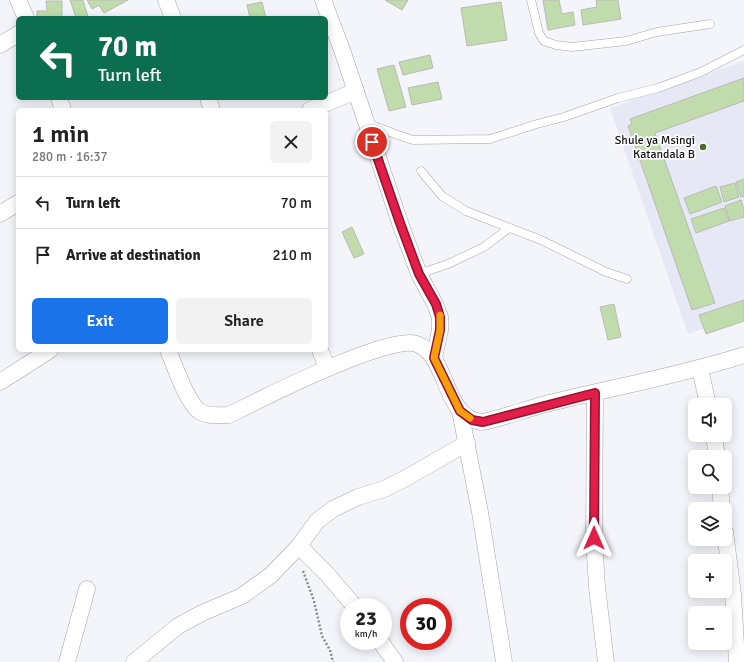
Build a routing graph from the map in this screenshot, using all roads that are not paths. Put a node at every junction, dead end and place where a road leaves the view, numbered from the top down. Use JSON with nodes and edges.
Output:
{"nodes":[{"id":1,"x":18,"y":0,"type":"edge"},
{"id":2,"x":166,"y":0,"type":"edge"},
{"id":3,"x":323,"y":0,"type":"edge"},
{"id":4,"x":531,"y":0,"type":"edge"},
{"id":5,"x":25,"y":16,"type":"edge"},
{"id":6,"x":172,"y":16,"type":"edge"},
{"id":7,"x":710,"y":24,"type":"dead end"},
{"id":8,"x":16,"y":35,"type":"edge"},
{"id":9,"x":0,"y":45,"type":"edge"},
{"id":10,"x":744,"y":50,"type":"edge"},
{"id":11,"x":356,"y":91,"type":"junction"},
{"id":12,"x":315,"y":108,"type":"edge"},
{"id":13,"x":366,"y":123,"type":"junction"},
{"id":14,"x":421,"y":171,"type":"dead end"},
{"id":15,"x":16,"y":204,"type":"edge"},
{"id":16,"x":0,"y":214,"type":"edge"},
{"id":17,"x":509,"y":228,"type":"junction"},
{"id":18,"x":419,"y":274,"type":"junction"},
{"id":19,"x":627,"y":279,"type":"dead end"},
{"id":20,"x":47,"y":352,"type":"edge"},
{"id":21,"x":169,"y":352,"type":"edge"},
{"id":22,"x":321,"y":352,"type":"edge"},
{"id":23,"x":744,"y":355,"type":"edge"},
{"id":24,"x":434,"y":358,"type":"junction"},
{"id":25,"x":327,"y":368,"type":"junction"},
{"id":26,"x":700,"y":368,"type":"junction"},
{"id":27,"x":0,"y":382,"type":"edge"},
{"id":28,"x":595,"y":393,"type":"junction"},
{"id":29,"x":706,"y":398,"type":"edge"},
{"id":30,"x":460,"y":411,"type":"junction"},
{"id":31,"x":466,"y":443,"type":"junction"},
{"id":32,"x":727,"y":546,"type":"edge"},
{"id":33,"x":294,"y":551,"type":"junction"},
{"id":34,"x":87,"y":589,"type":"dead end"},
{"id":35,"x":347,"y":598,"type":"edge"},
{"id":36,"x":386,"y":650,"type":"edge"},
{"id":37,"x":67,"y":662,"type":"edge"},
{"id":38,"x":134,"y":662,"type":"edge"},
{"id":39,"x":395,"y":662,"type":"edge"},
{"id":40,"x":504,"y":662,"type":"edge"},
{"id":41,"x":606,"y":662,"type":"edge"},
{"id":42,"x":737,"y":662,"type":"edge"}],
"edges":[{"from":1,"to":5,"type":"street"},
{"from":2,"to":6,"type":"street"},
{"from":3,"to":11,"type":"street"},
{"from":4,"to":7,"type":"lane"},
{"from":8,"to":9,"type":"street"},
{"from":10,"to":13,"type":"lane"},
{"from":11,"to":12,"type":"street"},
{"from":11,"to":13,"type":"street"},
{"from":13,"to":18,"type":"street"},
{"from":14,"to":17,"type":"lane"},
{"from":15,"to":16,"type":"street"},
{"from":17,"to":18,"type":"lane"},
{"from":17,"to":19,"type":"lane"},
{"from":18,"to":24,"type":"street"},
{"from":20,"to":27,"type":"street"},
{"from":21,"to":25,"type":"street"},
{"from":22,"to":25,"type":"street"},
{"from":23,"to":26,"type":"street"},
{"from":24,"to":25,"type":"street"},
{"from":24,"to":30,"type":"street"},
{"from":26,"to":28,"type":"street"},
{"from":26,"to":29,"type":"street"},
{"from":28,"to":30,"type":"street"},
{"from":28,"to":41,"type":"street"},
{"from":30,"to":31,"type":"street"},
{"from":31,"to":33,"type":"street"},
{"from":31,"to":40,"type":"street"},
{"from":32,"to":42,"type":"street"},
{"from":33,"to":35,"type":"street"},
{"from":33,"to":38,"type":"street"},
{"from":34,"to":37,"type":"street"},
{"from":36,"to":39,"type":"street"}]}
